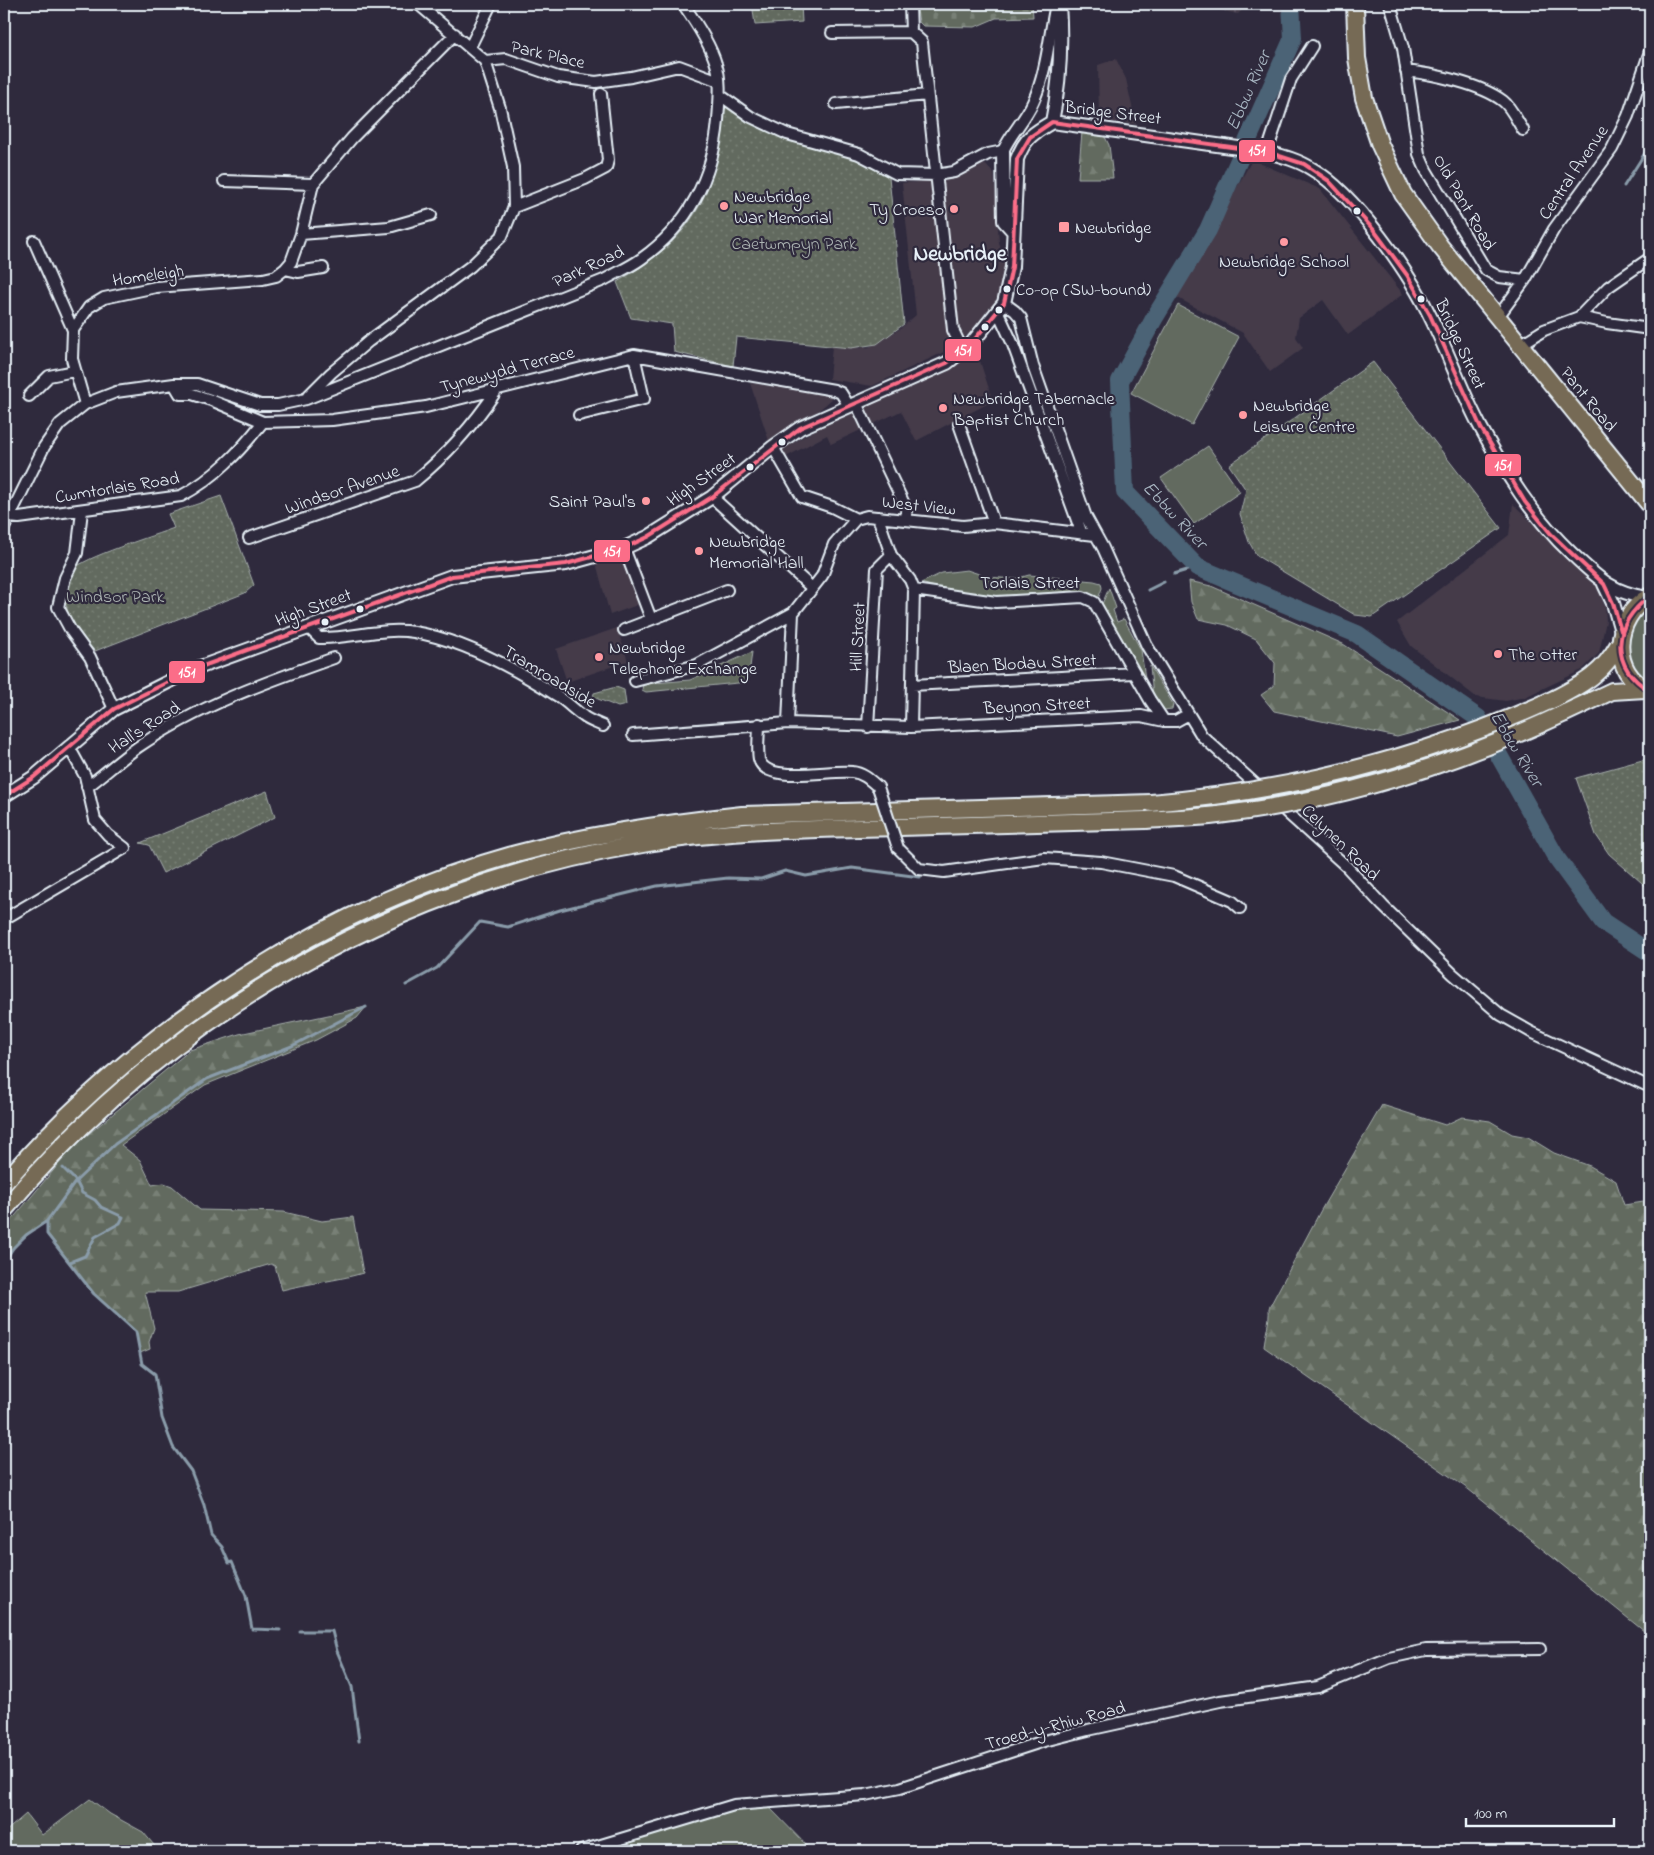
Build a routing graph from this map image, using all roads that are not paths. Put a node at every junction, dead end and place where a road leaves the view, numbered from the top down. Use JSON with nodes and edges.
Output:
{"nodes":[{"id":1,"x":418,"y":4,"type":"edge"},
{"id":2,"x":491,"y":4,"type":"edge"},
{"id":3,"x":683,"y":4,"type":"edge"},
{"id":4,"x":910,"y":4,"type":"edge"},
{"id":5,"x":1057,"y":4,"type":"edge"},
{"id":6,"x":1355,"y":4,"type":"edge"},
{"id":7,"x":1390,"y":4,"type":"edge"},
{"id":8,"x":911,"y":32,"type":"junction"},
{"id":9,"x":832,"y":33,"type":"dead end"},
{"id":10,"x":455,"y":34,"type":"junction"},
{"id":11,"x":1312,"y":46,"type":"dead end"},
{"id":12,"x":470,"y":47,"type":"junction"},
{"id":13,"x":1650,"y":51,"type":"edge"},
{"id":14,"x":485,"y":61,"type":"junction"},
{"id":15,"x":1406,"y":71,"type":"junction"},
{"id":16,"x":719,"y":81,"type":"junction"},
{"id":17,"x":600,"y":94,"type":"dead end"},
{"id":18,"x":927,"y":94,"type":"junction"},
{"id":19,"x":720,"y":95,"type":"junction"},
{"id":20,"x":836,"y":104,"type":"dead end"},
{"id":21,"x":1052,"y":122,"type":"junction"},
{"id":22,"x":1523,"y":130,"type":"dead end"},
{"id":23,"x":1262,"y":151,"type":"junction"},
{"id":24,"x":1003,"y":152,"type":"junction"},
{"id":25,"x":936,"y":175,"type":"junction"},
{"id":26,"x":224,"y":181,"type":"dead end"},
{"id":27,"x":314,"y":184,"type":"junction"},
{"id":28,"x":514,"y":207,"type":"junction"},
{"id":29,"x":430,"y":214,"type":"dead end"},
{"id":30,"x":1013,"y":230,"type":"junction"},
{"id":31,"x":301,"y":234,"type":"junction"},
{"id":32,"x":34,"y":241,"type":"dead end"},
{"id":33,"x":1650,"y":258,"type":"edge"},
{"id":34,"x":323,"y":268,"type":"dead end"},
{"id":35,"x":285,"y":269,"type":"junction"},
{"id":36,"x":1525,"y":280,"type":"junction"},
{"id":37,"x":1001,"y":308,"type":"junction"},
{"id":38,"x":1579,"y":317,"type":"junction"},
{"id":39,"x":1498,"y":318,"type":"junction"},
{"id":40,"x":1650,"y":329,"type":"edge"},
{"id":41,"x":73,"y":330,"type":"junction"},
{"id":42,"x":1520,"y":346,"type":"junction"},
{"id":43,"x":963,"y":352,"type":"junction"},
{"id":44,"x":634,"y":354,"type":"junction"},
{"id":45,"x":74,"y":371,"type":"junction"},
{"id":46,"x":174,"y":384,"type":"junction"},
{"id":47,"x":497,"y":390,"type":"junction"},
{"id":48,"x":29,"y":396,"type":"dead end"},
{"id":49,"x":306,"y":399,"type":"junction"},
{"id":50,"x":85,"y":404,"type":"junction"},
{"id":51,"x":853,"y":404,"type":"junction"},
{"id":52,"x":579,"y":415,"type":"dead end"},
{"id":53,"x":262,"y":422,"type":"junction"},
{"id":54,"x":959,"y":424,"type":"dead end"},
{"id":55,"x":773,"y":447,"type":"junction"},
{"id":56,"x":712,"y":497,"type":"junction"},
{"id":57,"x":1650,"y":505,"type":"edge"},
{"id":58,"x":82,"y":510,"type":"junction"},
{"id":59,"x":9,"y":517,"type":"junction"},
{"id":60,"x":878,"y":517,"type":"junction"},
{"id":61,"x":856,"y":518,"type":"junction"},
{"id":62,"x":907,"y":519,"type":"junction"},
{"id":63,"x":994,"y":523,"type":"junction"},
{"id":64,"x":4,"y":528,"type":"edge"},
{"id":65,"x":1082,"y":534,"type":"junction"},
{"id":66,"x":1095,"y":536,"type":"junction"},
{"id":67,"x":249,"y":538,"type":"dead end"},
{"id":68,"x":624,"y":548,"type":"junction"},
{"id":69,"x":892,"y":556,"type":"junction"},
{"id":70,"x":1604,"y":584,"type":"junction"},
{"id":71,"x":812,"y":588,"type":"junction"},
{"id":72,"x":727,"y":590,"type":"dead end"},
{"id":73,"x":914,"y":590,"type":"junction"},
{"id":74,"x":1648,"y":597,"type":"edge"},
{"id":75,"x":794,"y":613,"type":"junction"},
{"id":76,"x":651,"y":619,"type":"junction"},
{"id":77,"x":308,"y":627,"type":"junction"},
{"id":78,"x":624,"y":630,"type":"dead end"},
{"id":79,"x":1620,"y":638,"type":"junction"},
{"id":80,"x":334,"y":658,"type":"dead end"},
{"id":81,"x":1134,"y":673,"type":"junction"},
{"id":82,"x":635,"y":681,"type":"dead end"},
{"id":83,"x":912,"y":685,"type":"junction"},
{"id":84,"x":1648,"y":690,"type":"edge"},
{"id":85,"x":114,"y":709,"type":"junction"},
{"id":86,"x":1187,"y":715,"type":"junction"},
{"id":87,"x":1164,"y":721,"type":"junction"},
{"id":88,"x":788,"y":723,"type":"junction"},
{"id":89,"x":759,"y":724,"type":"junction"},
{"id":90,"x":603,"y":726,"type":"dead end"},
{"id":91,"x":868,"y":727,"type":"junction"},
{"id":92,"x":910,"y":727,"type":"junction"},
{"id":93,"x":634,"y":735,"type":"dead end"},
{"id":94,"x":69,"y":747,"type":"junction"},
{"id":95,"x":87,"y":787,"type":"junction"},
{"id":96,"x":4,"y":796,"type":"edge"},
{"id":97,"x":1240,"y":908,"type":"dead end"},
{"id":98,"x":4,"y":919,"type":"edge"},
{"id":99,"x":1650,"y":1087,"type":"edge"},
{"id":100,"x":4,"y":1183,"type":"edge"},
{"id":101,"x":4,"y":1210,"type":"edge"},
{"id":102,"x":1540,"y":1650,"type":"dead end"},
{"id":103,"x":582,"y":1851,"type":"edge"}],
"edges":[{"from":1,"to":10,"type":"street"},
{"from":2,"to":12,"type":"street"},
{"from":3,"to":16,"type":"street","name":"Park Road"},
{"from":4,"to":8,"type":"street"},
{"from":5,"to":21,"type":"street"},
{"from":5,"to":24,"type":"street"},
{"from":6,"to":39,"type":"main road","name":"Pant Road"},
{"from":7,"to":15,"type":"street","name":"Old Pant Road"},
{"from":8,"to":9,"type":"street"},
{"from":8,"to":18,"type":"street"},
{"from":10,"to":12,"type":"street"},
{"from":10,"to":27,"type":"street"},
{"from":11,"to":23,"type":"street"},
{"from":12,"to":14,"type":"street"},
{"from":13,"to":36,"type":"street","name":"Central Avenue"},
{"from":14,"to":16,"type":"street","name":"Park Place"},
{"from":14,"to":28,"type":"street"},
{"from":15,"to":22,"type":"street"},
{"from":15,"to":36,"type":"street","name":"Old Pant Road"},
{"from":16,"to":19,"type":"street","name":"Park Road"},
{"from":17,"to":28,"type":"street"},
{"from":18,"to":20,"type":"street"},
{"from":18,"to":25,"type":"street"},
{"from":19,"to":25,"type":"street"},
{"from":19,"to":49,"type":"street","name":"Park Road"},
{"from":21,"to":23,"type":"street","name":"Bridge Street"},
{"from":21,"to":30,"type":"street","name":"High Street"},
{"from":23,"to":70,"type":"street","name":"Bridge Street"},
{"from":24,"to":25,"type":"street"},
{"from":24,"to":30,"type":"street"},
{"from":25,"to":43,"type":"street"},
{"from":26,"to":27,"type":"street"},
{"from":27,"to":31,"type":"street"},
{"from":28,"to":49,"type":"street"},
{"from":29,"to":31,"type":"street"},
{"from":30,"to":37,"type":"street","name":"High Street"},
{"from":31,"to":35,"type":"street"},
{"from":32,"to":41,"type":"street"},
{"from":33,"to":38,"type":"street"},
{"from":34,"to":35,"type":"street","name":"Homeleigh"},
{"from":35,"to":41,"type":"street","name":"Homeleigh"},
{"from":36,"to":39,"type":"street"},
{"from":37,"to":43,"type":"street","name":"High Street"},
{"from":37,"to":65,"type":"street"},
{"from":37,"to":66,"type":"street","name":"Celynen Road"},
{"from":38,"to":40,"type":"street"},
{"from":38,"to":42,"type":"street"},
{"from":39,"to":42,"type":"main road","name":"Pant Road"},
{"from":41,"to":45,"type":"street"},
{"from":42,"to":57,"type":"main road","name":"Pant Road"},
{"from":43,"to":51,"type":"street","name":"High Street"},
{"from":44,"to":47,"type":"street","name":"Tynewydd Terrace"},
{"from":44,"to":51,"type":"street","name":"Tynewydd Terrace"},
{"from":44,"to":52,"type":"street"},
{"from":45,"to":48,"type":"street"},
{"from":45,"to":50,"type":"street"},
{"from":46,"to":49,"type":"street","name":"Park Road"},
{"from":46,"to":50,"type":"street","name":"Park Road"},
{"from":46,"to":53,"type":"street","name":"Tynewydd Terrace"},
{"from":47,"to":53,"type":"street","name":"Tynewydd Terrace"},
{"from":47,"to":67,"type":"street","name":"Windsor Avenue"},
{"from":50,"to":59,"type":"street","name":"Park Road"},
{"from":51,"to":55,"type":"street","name":"High Street"},
{"from":51,"to":62,"type":"street"},
{"from":53,"to":58,"type":"street","name":"Cwmtorlais Road"},
{"from":54,"to":63,"type":"street"},
{"from":55,"to":56,"type":"street","name":"High Street"},
{"from":55,"to":61,"type":"street","name":"West View"},
{"from":56,"to":68,"type":"street","name":"High Street"},
{"from":56,"to":71,"type":"street"},
{"from":58,"to":59,"type":"street","name":"Cwmtorlais Road"},
{"from":58,"to":85,"type":"street"},
{"from":59,"to":64,"type":"street","name":"Park Road"},
{"from":60,"to":61,"type":"street","name":"West View"},
{"from":60,"to":62,"type":"street","name":"West View"},
{"from":60,"to":69,"type":"street"},
{"from":61,"to":71,"type":"street"},
{"from":62,"to":63,"type":"street","name":"West View"},
{"from":63,"to":65,"type":"street","name":"West View"},
{"from":65,"to":66,"type":"street","name":"West View"},
{"from":66,"to":86,"type":"street","name":"Celynen Road"},
{"from":68,"to":76,"type":"street"},
{"from":68,"to":77,"type":"street","name":"High Street"},
{"from":69,"to":73,"type":"street"},
{"from":69,"to":91,"type":"street","name":"Hill Street"},
{"from":70,"to":74,"type":"street","name":"Bridge Street"},
{"from":70,"to":79,"type":"street","name":"Bridge Street"},
{"from":71,"to":75,"type":"street"},
{"from":72,"to":76,"type":"street"},
{"from":73,"to":81,"type":"street","name":"Torlais Street"},
{"from":73,"to":83,"type":"street"},
{"from":74,"to":79,"type":"main road"},
{"from":75,"to":82,"type":"street"},
{"from":75,"to":88,"type":"street"},
{"from":76,"to":78,"type":"street"},
{"from":77,"to":85,"type":"street","name":"High Street"},
{"from":77,"to":90,"type":"street","name":"Tramroadside"},
{"from":79,"to":84,"type":"main road"},
{"from":79,"to":100,"type":"main road","bridge":true},
{"from":80,"to":95,"type":"street","name":"Hall's Road"},
{"from":81,"to":83,"type":"street","name":"Blaen Blodau Street"},
{"from":81,"to":87,"type":"street","name":"Torlais Street"},
{"from":83,"to":92,"type":"street"},
{"from":84,"to":101,"type":"main road","bridge":true},
{"from":85,"to":94,"type":"street","name":"High Street"},
{"from":86,"to":87,"type":"street"},
{"from":86,"to":99,"type":"street","name":"Celynen Road"},
{"from":87,"to":92,"type":"street","name":"Beynon Street"},
{"from":88,"to":89,"type":"street"},
{"from":88,"to":91,"type":"street","name":"Beynon Street"},
{"from":89,"to":93,"type":"street"},
{"from":89,"to":97,"type":"street","bridge":true},
{"from":91,"to":92,"type":"street","name":"Beynon Street"},
{"from":94,"to":95,"type":"street"},
{"from":94,"to":96,"type":"street","name":"High Street"},
{"from":95,"to":98,"type":"street"},
{"from":102,"to":103,"type":"street","name":"Troed-y-Rhiw Road"}]}
